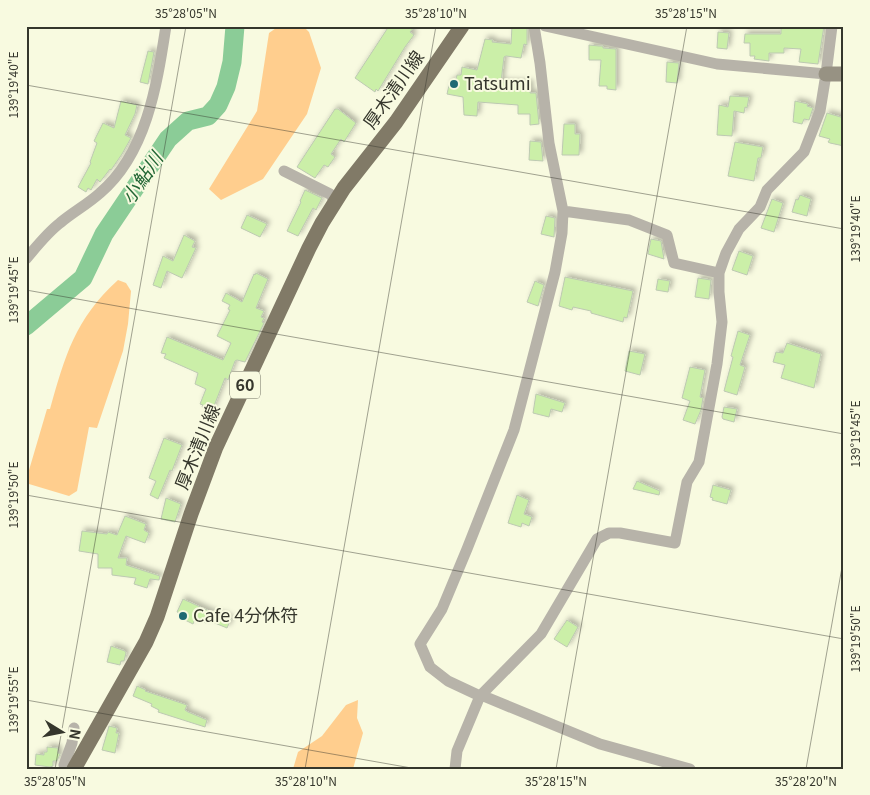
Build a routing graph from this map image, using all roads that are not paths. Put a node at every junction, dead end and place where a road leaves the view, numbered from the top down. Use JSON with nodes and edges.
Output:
{"nodes":[{"id":1,"x":166,"y":26,"type":"edge"},
{"id":2,"x":462,"y":26,"type":"edge"},
{"id":3,"x":534,"y":26,"type":"edge"},
{"id":4,"x":545,"y":26,"type":"edge"},
{"id":5,"x":832,"y":26,"type":"edge"},
{"id":6,"x":826,"y":74,"type":"junction"},
{"id":7,"x":844,"y":74,"type":"edge"},
{"id":8,"x":284,"y":171,"type":"dead end"},
{"id":9,"x":336,"y":202,"type":"junction"},
{"id":10,"x":563,"y":211,"type":"junction"},
{"id":11,"x":26,"y":259,"type":"edge"},
{"id":12,"x":719,"y":273,"type":"junction"},
{"id":13,"x":481,"y":695,"type":"junction"},
{"id":14,"x":72,"y":731,"type":"dead end"},
{"id":15,"x":67,"y":769,"type":"edge"},
{"id":16,"x":74,"y":769,"type":"edge"},
{"id":17,"x":455,"y":769,"type":"edge"},
{"id":18,"x":690,"y":769,"type":"edge"}],
"edges":[{"from":1,"to":11,"type":"street"},
{"from":2,"to":9,"type":"main road","name":"厚木清川線","number":"60"},
{"from":3,"to":10,"type":"street"},
{"from":4,"to":6,"type":"street"},
{"from":5,"to":6,"type":"street"},
{"from":6,"to":7,"type":"street"},
{"from":6,"to":12,"type":"street"},
{"from":8,"to":9,"type":"street"},
{"from":9,"to":16,"type":"main road","name":"厚木清川線","number":"60"},
{"from":10,"to":12,"type":"street"},
{"from":10,"to":13,"type":"street"},
{"from":12,"to":13,"type":"street"},
{"from":13,"to":17,"type":"street"},
{"from":13,"to":18,"type":"street"},
{"from":14,"to":15,"type":"street"}]}
